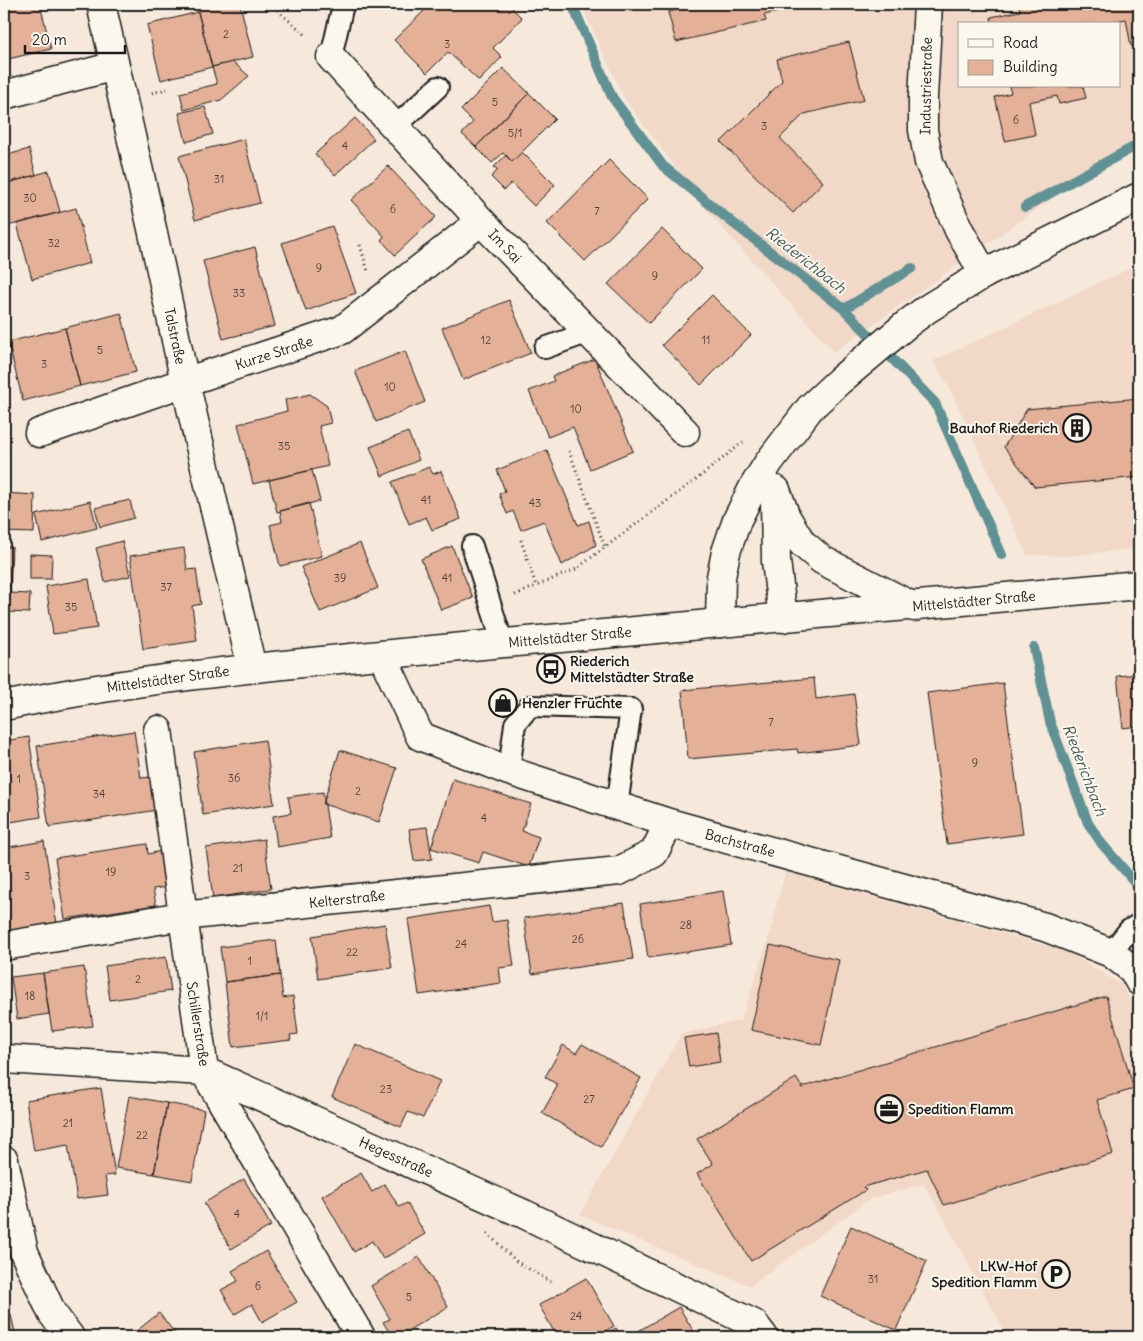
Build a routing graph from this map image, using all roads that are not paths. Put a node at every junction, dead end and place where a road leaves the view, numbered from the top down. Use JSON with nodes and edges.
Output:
{"nodes":[{"id":1,"x":101,"y":4,"type":"edge"},
{"id":2,"x":928,"y":4,"type":"edge"},
{"id":3,"x":342,"y":10,"type":"dead end"},
{"id":4,"x":331,"y":56,"type":"joint"},
{"id":5,"x":115,"y":66,"type":"junction"},
{"id":6,"x":438,"y":87,"type":"dead end"},
{"id":7,"x":4,"y":95,"type":"edge"},
{"id":8,"x":395,"y":127,"type":"junction"},
{"id":9,"x":1139,"y":198,"type":"edge"},
{"id":10,"x":481,"y":221,"type":"junction"},
{"id":11,"x":984,"y":274,"type":"junction"},
{"id":12,"x":589,"y":332,"type":"junction"},
{"id":13,"x":545,"y":348,"type":"dead end"},
{"id":14,"x":185,"y":382,"type":"junction"},
{"id":15,"x":685,"y":432,"type":"dead end"},
{"id":16,"x":39,"y":433,"type":"dead end"},
{"id":17,"x":790,"y":436,"type":"junction"},
{"id":18,"x":776,"y":490,"type":"junction"},
{"id":19,"x":472,"y":546,"type":"dead end"},
{"id":20,"x":1139,"y":585,"type":"edge"},
{"id":21,"x":914,"y":607,"type":"junction"},
{"id":22,"x":783,"y":618,"type":"junction"},
{"id":23,"x":720,"y":623,"type":"junction"},
{"id":24,"x":503,"y":644,"type":"junction"},
{"id":25,"x":382,"y":655,"type":"junction"},
{"id":26,"x":252,"y":668,"type":"junction"},
{"id":27,"x":4,"y":706,"type":"edge"},
{"id":28,"x":158,"y":730,"type":"dead end"},
{"id":29,"x":509,"y":771,"type":"junction"},
{"id":30,"x":617,"y":806,"type":"junction"},
{"id":31,"x":668,"y":824,"type":"junction"},
{"id":32,"x":182,"y":916,"type":"junction"},
{"id":33,"x":1134,"y":927,"type":"edge"},
{"id":34,"x":4,"y":946,"type":"edge"},
{"id":35,"x":1111,"y":952,"type":"junction"},
{"id":36,"x":1139,"y":981,"type":"edge"},
{"id":37,"x":4,"y":1059,"type":"edge"},
{"id":38,"x":204,"y":1071,"type":"junction"},
{"id":39,"x":4,"y":1160,"type":"edge"},
{"id":40,"x":14,"y":1254,"type":"edge"},
{"id":41,"x":70,"y":1337,"type":"edge"},
{"id":42,"x":361,"y":1337,"type":"edge"},
{"id":43,"x":764,"y":1337,"type":"edge"}],
"edges":[{"from":1,"to":5,"type":"main road","name":"Talstraße"},
{"from":2,"to":11,"type":"main road","name":"Industriestraße"},
{"from":3,"to":4,"type":"lane"},
{"from":4,"to":8,"type":"main road","name":"Im Sai"},
{"from":5,"to":7,"type":"main road"},
{"from":5,"to":14,"type":"main road","name":"Talstraße"},
{"from":6,"to":8,"type":"lane"},
{"from":8,"to":10,"type":"main road","name":"Im Sai"},
{"from":9,"to":11,"type":"main road"},
{"from":10,"to":12,"type":"main road","name":"Im Sai"},
{"from":10,"to":14,"type":"main road","name":"Kurze Straße"},
{"from":11,"to":17,"type":"main road"},
{"from":12,"to":13,"type":"lane"},
{"from":12,"to":15,"type":"main road","name":"Im Sai"},
{"from":14,"to":16,"type":"main road","name":"Kurze Straße"},
{"from":14,"to":26,"type":"main road","name":"Talstraße"},
{"from":17,"to":18,"type":"main road"},
{"from":17,"to":23,"type":"main road"},
{"from":18,"to":21,"type":"main road"},
{"from":18,"to":22,"type":"main road"},
{"from":19,"to":24,"type":"lane"},
{"from":20,"to":21,"type":"main road","name":"Mittelstädter Straße"},
{"from":21,"to":22,"type":"main road","name":"Mittelstädter Straße"},
{"from":22,"to":23,"type":"main road","name":"Mittelstädter Straße"},
{"from":23,"to":24,"type":"main road","name":"Mittelstädter Straße"},
{"from":24,"to":25,"type":"main road","name":"Mittelstädter Straße"},
{"from":25,"to":26,"type":"main road","name":"Mittelstädter Straße"},
{"from":25,"to":29,"type":"main road","name":"Bachstraße"},
{"from":26,"to":27,"type":"main road","name":"Mittelstädter Straße"},
{"from":28,"to":32,"type":"main road","name":"Schillerstraße"},
{"from":29,"to":30,"type":"main road","name":"Bachstraße"},
{"from":29,"to":30,"type":"lane"},
{"from":30,"to":31,"type":"main road","name":"Bachstraße"},
{"from":31,"to":32,"type":"main road","name":"Kelterstraße"},
{"from":31,"to":35,"type":"main road","name":"Bachstraße"},
{"from":32,"to":34,"type":"main road","name":"Kelterstraße"},
{"from":32,"to":38,"type":"main road","name":"Schillerstraße"},
{"from":33,"to":35,"type":"lane"},
{"from":35,"to":36,"type":"main road","name":"Bachstraße"},
{"from":37,"to":38,"type":"main road","name":"Hegesstraße"},
{"from":38,"to":42,"type":"main road","name":"Schillerstraße"},
{"from":38,"to":43,"type":"main road","name":"Hegesstraße"},
{"from":39,"to":40,"type":"main road"},
{"from":40,"to":41,"type":"main road"}]}
